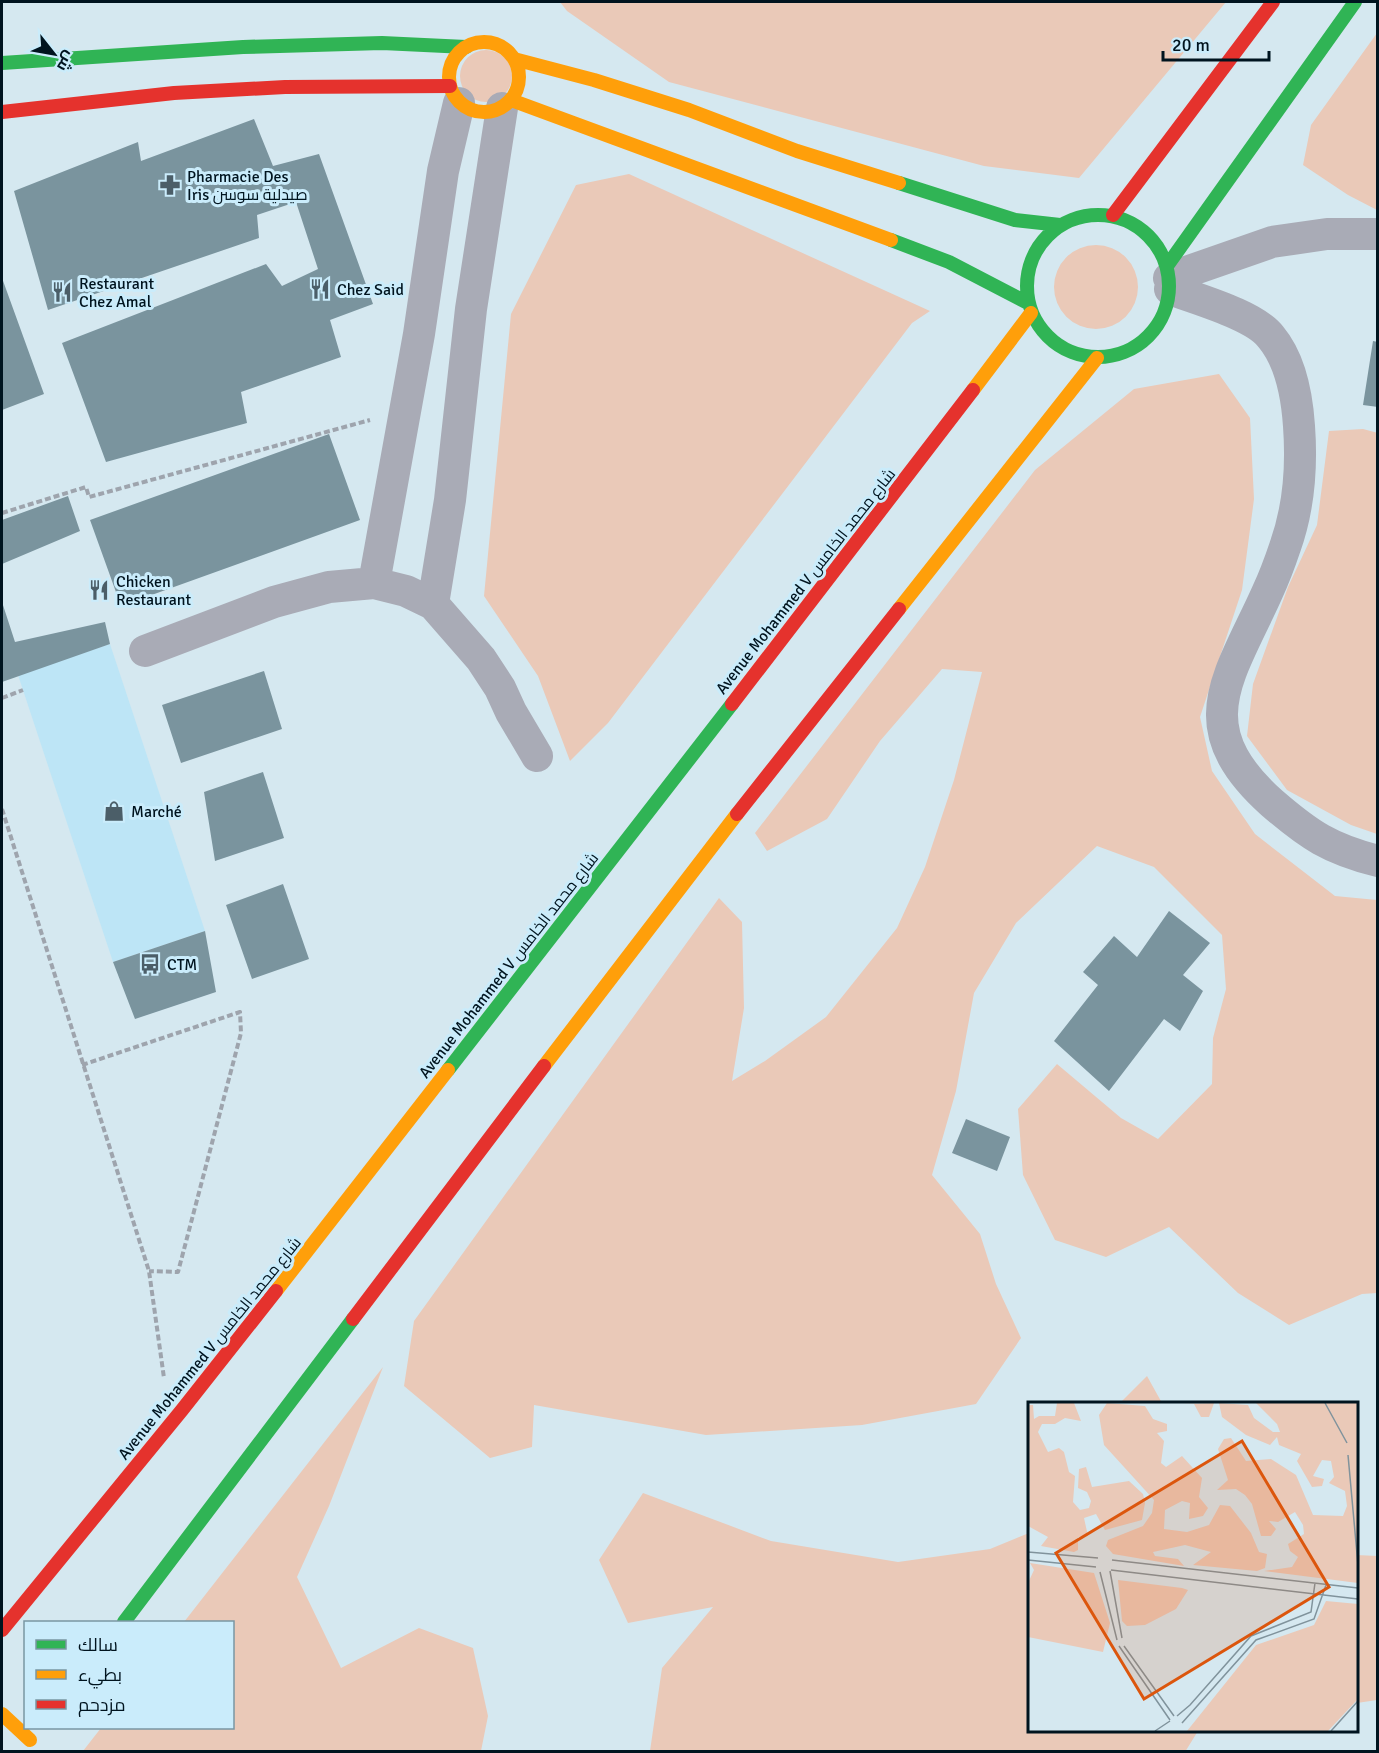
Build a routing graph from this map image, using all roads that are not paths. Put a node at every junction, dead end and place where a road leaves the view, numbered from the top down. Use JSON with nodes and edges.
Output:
{"nodes":[{"id":1,"x":1273,"y":2,"type":"edge"},
{"id":2,"x":1355,"y":2,"type":"edge"},
{"id":3,"x":466,"y":47,"type":"junction"},
{"id":4,"x":514,"y":59,"type":"junction"},
{"id":5,"x":2,"y":63,"type":"edge"},
{"id":6,"x":454,"y":95,"type":"junction"},
{"id":7,"x":506,"y":104,"type":"junction"},
{"id":8,"x":2,"y":112,"type":"edge"},
{"id":9,"x":1113,"y":215,"type":"junction"},
{"id":10,"x":1060,"y":225,"type":"junction"},
{"id":11,"x":1377,"y":234,"type":"edge"},
{"id":12,"x":1169,"y":277,"type":"junction"},
{"id":13,"x":1029,"y":308,"type":"junction"},
{"id":14,"x":1097,"y":358,"type":"junction"},
{"id":15,"x":374,"y":583,"type":"junction"},
{"id":16,"x":433,"y":604,"type":"junction"},
{"id":17,"x":145,"y":651,"type":"dead end"},
{"id":18,"x":537,"y":756,"type":"dead end"},
{"id":19,"x":1377,"y":861,"type":"edge"},
{"id":20,"x":7,"y":1612,"type":"edge"},
{"id":21,"x":126,"y":1621,"type":"edge"},
{"id":22,"x":24,"y":1624,"type":"edge"},
{"id":23,"x":2,"y":1630,"type":"edge"},
{"id":24,"x":2,"y":1714,"type":"edge"},
{"id":25,"x":39,"y":1729,"type":"edge"},
{"id":26,"x":30,"y":1740,"type":"junction"},
{"id":27,"x":21,"y":1752,"type":"edge"}],
"edges":[{"from":1,"to":9,"type":"main road"},
{"from":2,"to":12,"type":"main road"},
{"from":3,"to":4,"type":"main road"},
{"from":3,"to":5,"type":"main road"},
{"from":3,"to":6,"type":"main road"},
{"from":4,"to":7,"type":"main road"},
{"from":4,"to":10,"type":"main road"},
{"from":6,"to":7,"type":"main road"},
{"from":6,"to":8,"type":"main road"},
{"from":6,"to":15,"type":"street"},
{"from":7,"to":13,"type":"main road"},
{"from":7,"to":16,"type":"street"},
{"from":9,"to":10,"type":"main road"},
{"from":9,"to":12,"type":"main road"},
{"from":10,"to":13,"type":"main road"},
{"from":11,"to":12,"type":"street"},
{"from":12,"to":14,"type":"main road"},
{"from":12,"to":19,"type":"street"},
{"from":13,"to":14,"type":"main road"},
{"from":13,"to":20,"type":"main road","name":"Avenue Mohammed V شارع محمد الخامس"},
{"from":14,"to":21,"type":"main road"},
{"from":15,"to":16,"type":"street"},
{"from":15,"to":17,"type":"street"},
{"from":16,"to":18,"type":"street"},
{"from":20,"to":22,"type":"main road"},
{"from":20,"to":23,"type":"main road","name":"Avenue Mohammed V شارع محمد الخامس"},
{"from":24,"to":26,"type":"main road"},
{"from":25,"to":26,"type":"main road"},
{"from":26,"to":27,"type":"main road"}]}
